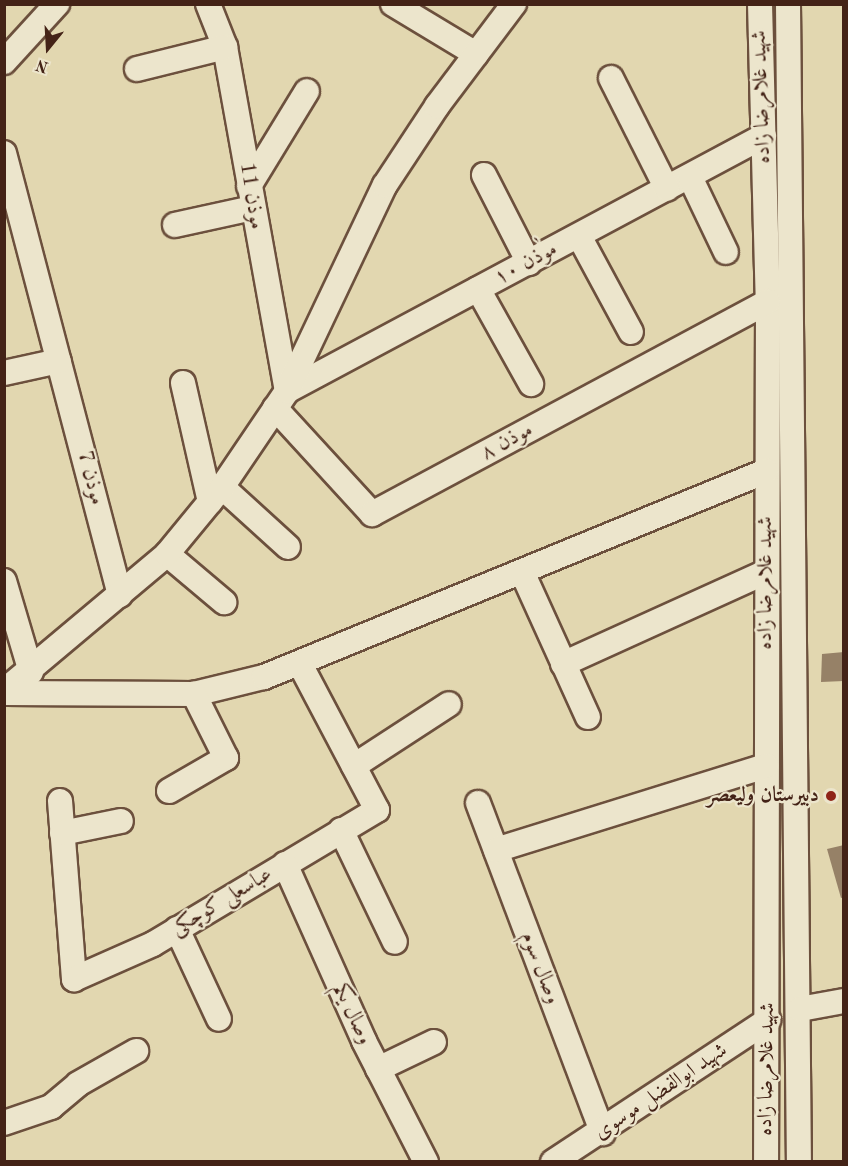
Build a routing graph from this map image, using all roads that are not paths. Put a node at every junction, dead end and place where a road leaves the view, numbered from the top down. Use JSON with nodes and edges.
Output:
{"nodes":[{"id":1,"x":57,"y":4,"type":"edge"},
{"id":2,"x":208,"y":4,"type":"edge"},
{"id":3,"x":393,"y":4,"type":"edge"},
{"id":4,"x":514,"y":4,"type":"edge"},
{"id":5,"x":760,"y":4,"type":"edge"},
{"id":6,"x":788,"y":4,"type":"edge"},
{"id":7,"x":225,"y":47,"type":"junction"},
{"id":8,"x":476,"y":54,"type":"junction"},
{"id":9,"x":4,"y":62,"type":"edge"},
{"id":10,"x":137,"y":69,"type":"dead end"},
{"id":11,"x":611,"y":78,"type":"dead end"},
{"id":12,"x":307,"y":91,"type":"dead end"},
{"id":13,"x":764,"y":136,"type":"junction"},
{"id":14,"x":4,"y":153,"type":"edge"},
{"id":15,"x":484,"y":175,"type":"dead end"},
{"id":16,"x":690,"y":177,"type":"junction"},
{"id":17,"x":667,"y":189,"type":"junction"},
{"id":18,"x":250,"y":197,"type":"junction"},
{"id":19,"x":175,"y":225,"type":"dead end"},
{"id":20,"x":579,"y":236,"type":"junction"},
{"id":21,"x":726,"y":252,"type":"dead end"},
{"id":22,"x":529,"y":263,"type":"junction"},
{"id":23,"x":478,"y":289,"type":"junction"},
{"id":24,"x":768,"y":302,"type":"junction"},
{"id":25,"x":631,"y":332,"type":"dead end"},
{"id":26,"x":59,"y":361,"type":"junction"},
{"id":27,"x":4,"y":373,"type":"edge"},
{"id":28,"x":183,"y":383,"type":"dead end"},
{"id":29,"x":531,"y":384,"type":"dead end"},
{"id":30,"x":281,"y":400,"type":"junction"},
{"id":31,"x":766,"y":471,"type":"junction"},
{"id":32,"x":216,"y":495,"type":"junction"},
{"id":33,"x":288,"y":547,"type":"dead end"},
{"id":34,"x":167,"y":554,"type":"junction"},
{"id":35,"x":766,"y":572,"type":"junction"},
{"id":36,"x":523,"y":574,"type":"junction"},
{"id":37,"x":4,"y":581,"type":"edge"},
{"id":38,"x":120,"y":595,"type":"junction"},
{"id":39,"x":224,"y":602,"type":"dead end"},
{"id":40,"x":300,"y":663,"type":"junction"},
{"id":41,"x":564,"y":664,"type":"junction"},
{"id":42,"x":31,"y":672,"type":"junction"},
{"id":43,"x":4,"y":692,"type":"edge"},
{"id":44,"x":194,"y":694,"type":"junction"},
{"id":45,"x":449,"y":704,"type":"dead end"},
{"id":46,"x":588,"y":717,"type":"dead end"},
{"id":47,"x":354,"y":766,"type":"junction"},
{"id":48,"x":766,"y":766,"type":"junction"},
{"id":49,"x":169,"y":791,"type":"dead end"},
{"id":50,"x":60,"y":801,"type":"dead end"},
{"id":51,"x":478,"y":803,"type":"dead end"},
{"id":52,"x":121,"y":821,"type":"dead end"},
{"id":53,"x":341,"y":830,"type":"junction"},
{"id":54,"x":62,"y":833,"type":"junction"},
{"id":55,"x":496,"y":850,"type":"junction"},
{"id":56,"x":285,"y":864,"type":"junction"},
{"id":57,"x":177,"y":929,"type":"junction"},
{"id":58,"x":395,"y":942,"type":"dead end"},
{"id":59,"x":843,"y":1001,"type":"edge"},
{"id":60,"x":800,"y":1009,"type":"junction"},
{"id":61,"x":219,"y":1019,"type":"dead end"},
{"id":62,"x":768,"y":1020,"type":"junction"},
{"id":63,"x":434,"y":1042,"type":"dead end"},
{"id":64,"x":136,"y":1051,"type":"dead end"},
{"id":65,"x":378,"y":1069,"type":"junction"},
{"id":66,"x":4,"y":1123,"type":"edge"},
{"id":67,"x":603,"y":1133,"type":"junction"},
{"id":68,"x":426,"y":1161,"type":"edge"},
{"id":69,"x":553,"y":1161,"type":"edge"},
{"id":70,"x":766,"y":1161,"type":"edge"},
{"id":71,"x":799,"y":1161,"type":"edge"}],
"edges":[{"from":1,"to":9,"type":"street"},
{"from":2,"to":7,"type":"street","name":"موذن 11"},
{"from":3,"to":8,"type":"street"},
{"from":4,"to":8,"type":"street"},
{"from":5,"to":13,"type":"street","name":"شهید غلامرضا زاده"},
{"from":6,"to":60,"type":"street","name":"شهید غلامرضا زاده"},
{"from":7,"to":10,"type":"street"},
{"from":7,"to":18,"type":"street","name":"موذن 11"},
{"from":8,"to":30,"type":"street"},
{"from":11,"to":17,"type":"street"},
{"from":12,"to":18,"type":"street"},
{"from":13,"to":16,"type":"street","name":"موٰذن ۱۰"},
{"from":13,"to":24,"type":"street","name":"شهید غلامرضا زاده"},
{"from":14,"to":26,"type":"street","name":"موذن 7"},
{"from":15,"to":22,"type":"street"},
{"from":16,"to":17,"type":"street","name":"موٰذن ۱۰"},
{"from":16,"to":21,"type":"street"},
{"from":17,"to":20,"type":"street","name":"موٰذن ۱۰"},
{"from":18,"to":19,"type":"street"},
{"from":18,"to":30,"type":"street","name":"موذن 11"},
{"from":20,"to":22,"type":"street","name":"موٰذن ۱۰"},
{"from":20,"to":25,"type":"street"},
{"from":22,"to":23,"type":"street","name":"موٰذن ۱۰"},
{"from":23,"to":29,"type":"street"},
{"from":23,"to":30,"type":"street","name":"موٰذن ۱۰"},
{"from":24,"to":30,"type":"street","name":"موذن ۸"},
{"from":24,"to":31,"type":"street","name":"شهید غلامرضا زاده"},
{"from":26,"to":27,"type":"street"},
{"from":26,"to":38,"type":"street","name":"موذن 7"},
{"from":28,"to":32,"type":"street"},
{"from":30,"to":32,"type":"street"},
{"from":31,"to":35,"type":"street","name":"شهید غلامرضا زاده"},
{"from":31,"to":36,"type":"street"},
{"from":32,"to":33,"type":"street"},
{"from":32,"to":34,"type":"street"},
{"from":34,"to":38,"type":"street"},
{"from":34,"to":39,"type":"street"},
{"from":35,"to":41,"type":"street"},
{"from":35,"to":48,"type":"street","name":"شهید غلامرضا زاده"},
{"from":36,"to":40,"type":"street"},
{"from":36,"to":41,"type":"street"},
{"from":37,"to":42,"type":"street"},
{"from":38,"to":42,"type":"street"},
{"from":40,"to":44,"type":"street"},
{"from":40,"to":47,"type":"street","name":"عباسعلی کوچکی"},
{"from":41,"to":46,"type":"street"},
{"from":42,"to":43,"type":"street"},
{"from":43,"to":44,"type":"street"},
{"from":44,"to":49,"type":"street"},
{"from":45,"to":47,"type":"street"},
{"from":47,"to":53,"type":"street","name":"عباسعلی کوچکی"},
{"from":48,"to":55,"type":"street"},
{"from":48,"to":62,"type":"street","name":"شهید غلامرضا زاده"},
{"from":50,"to":54,"type":"street","name":"عباسعلی کوچکی"},
{"from":51,"to":55,"type":"street","name":"وصال سوم"},
{"from":52,"to":54,"type":"street"},
{"from":53,"to":56,"type":"street","name":"عباسعلی کوچکی"},
{"from":53,"to":58,"type":"street"},
{"from":54,"to":57,"type":"street","name":"عباسعلی کوچکی"},
{"from":55,"to":67,"type":"street","name":"وصال سوم"},
{"from":56,"to":57,"type":"street","name":"عباسعلی کوچکی"},
{"from":56,"to":65,"type":"street","name":"وصال یکم"},
{"from":57,"to":61,"type":"street"},
{"from":59,"to":60,"type":"street"},
{"from":60,"to":71,"type":"street","name":"شهید غلامرضا زاده"},
{"from":62,"to":67,"type":"street","name":"شهید ابوالفضل موسوی"},
{"from":62,"to":70,"type":"street","name":"شهید غلامرضا زاده"},
{"from":63,"to":65,"type":"street"},
{"from":64,"to":66,"type":"street"},
{"from":65,"to":68,"type":"street","name":"وصال یکم"},
{"from":67,"to":69,"type":"street","name":"شهید ابوالفضل موسوی"}]}
